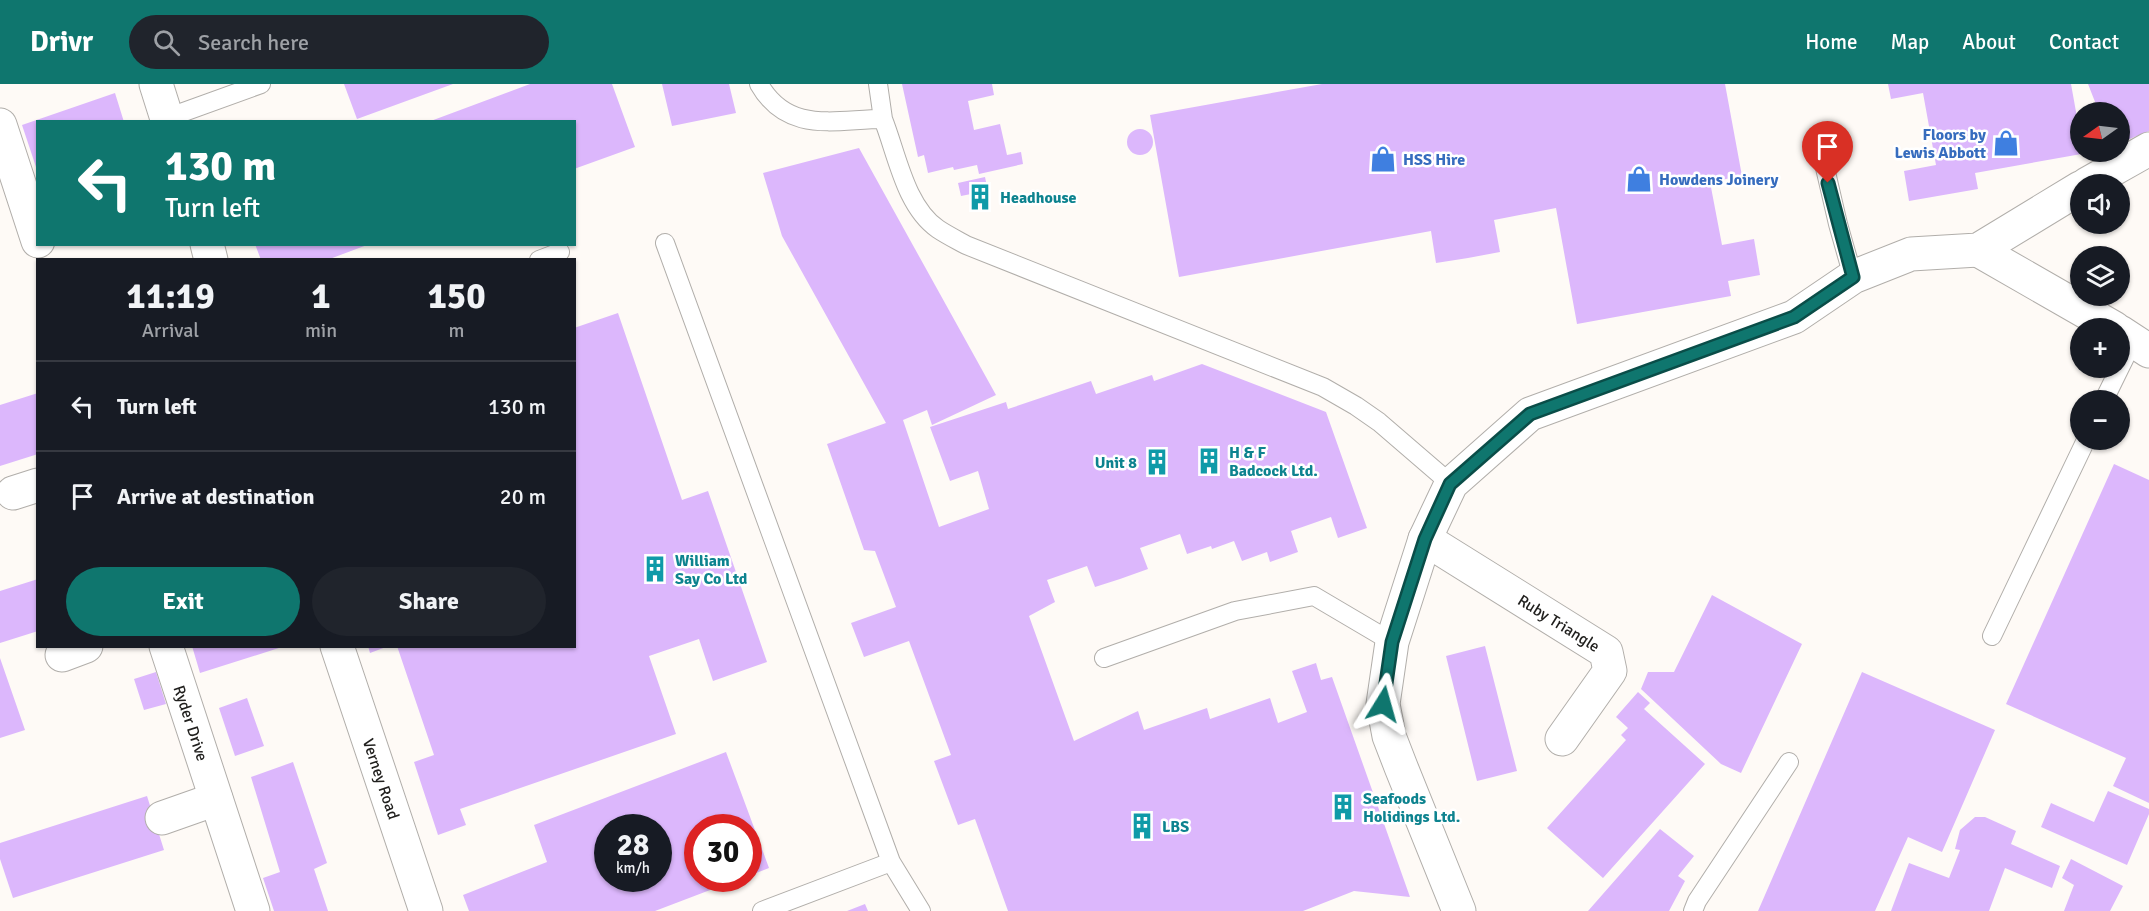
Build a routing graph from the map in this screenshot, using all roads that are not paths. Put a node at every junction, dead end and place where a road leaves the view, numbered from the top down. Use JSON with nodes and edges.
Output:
{"nodes":[{"id":1,"x":156,"y":84,"type":"edge"},
{"id":2,"x":261,"y":84,"type":"edge"},
{"id":3,"x":759,"y":84,"type":"edge"},
{"id":4,"x":878,"y":84,"type":"edge"},
{"id":5,"x":883,"y":119,"type":"junction"},
{"id":6,"x":168,"y":120,"type":"edge"},
{"id":7,"x":1,"y":134,"type":"edge"},
{"id":8,"x":1819,"y":142,"type":"dead end"},
{"id":9,"x":2149,"y":149,"type":"edge"},
{"id":10,"x":2105,"y":174,"type":"edge"},
{"id":11,"x":2070,"y":194,"type":"edge"},
{"id":12,"x":36,"y":236,"type":"edge"},
{"id":13,"x":665,"y":243,"type":"dead end"},
{"id":14,"x":1978,"y":250,"type":"junction"},
{"id":15,"x":560,"y":252,"type":"dead end"},
{"id":16,"x":544,"y":258,"type":"edge"},
{"id":17,"x":1853,"y":277,"type":"junction"},
{"id":18,"x":2095,"y":318,"type":"edge"},
{"id":19,"x":2081,"y":450,"type":"edge"},
{"id":20,"x":1450,"y":484,"type":"junction"},
{"id":21,"x":1425,"y":539,"type":"junction"},
{"id":22,"x":1992,"y":636,"type":"dead end"},
{"id":23,"x":1392,"y":642,"type":"junction"},
{"id":24,"x":167,"y":648,"type":"edge"},
{"id":25,"x":338,"y":648,"type":"edge"},
{"id":26,"x":1104,"y":658,"type":"dead end"},
{"id":27,"x":1562,"y":739,"type":"dead end"},
{"id":28,"x":1789,"y":762,"type":"dead end"},
{"id":29,"x":216,"y":799,"type":"junction"},
{"id":30,"x":162,"y":818,"type":"dead end"},
{"id":31,"x":891,"y":862,"type":"junction"},
{"id":32,"x":253,"y":911,"type":"edge"},
{"id":33,"x":426,"y":911,"type":"edge"},
{"id":34,"x":762,"y":911,"type":"edge"},
{"id":35,"x":921,"y":911,"type":"edge"},
{"id":36,"x":1459,"y":911,"type":"edge"},
{"id":37,"x":1693,"y":911,"type":"edge"}],
"edges":[{"from":1,"to":6,"type":"street"},
{"from":2,"to":6,"type":"lane"},
{"from":3,"to":5,"type":"lane"},
{"from":4,"to":5,"type":"lane"},
{"from":5,"to":20,"type":"lane"},
{"from":7,"to":12,"type":"street"},
{"from":8,"to":17,"type":"lane"},
{"from":9,"to":10,"type":"street"},
{"from":11,"to":14,"type":"street"},
{"from":13,"to":31,"type":"lane"},
{"from":14,"to":17,"type":"street"},
{"from":14,"to":18,"type":"street"},
{"from":15,"to":16,"type":"lane"},
{"from":17,"to":20,"type":"street"},
{"from":19,"to":22,"type":"lane"},
{"from":20,"to":21,"type":"street"},
{"from":21,"to":23,"type":"street"},
{"from":21,"to":27,"type":"street","name":"Ruby Triangle"},
{"from":23,"to":26,"type":"lane"},
{"from":23,"to":36,"type":"street"},
{"from":24,"to":29,"type":"street","name":"Ryder Drive"},
{"from":25,"to":33,"type":"street","name":"Verney Road"},
{"from":28,"to":37,"type":"lane"},
{"from":29,"to":30,"type":"street"},
{"from":29,"to":32,"type":"street","name":"Ryder Drive"},
{"from":31,"to":34,"type":"lane"},
{"from":31,"to":35,"type":"lane"}]}
